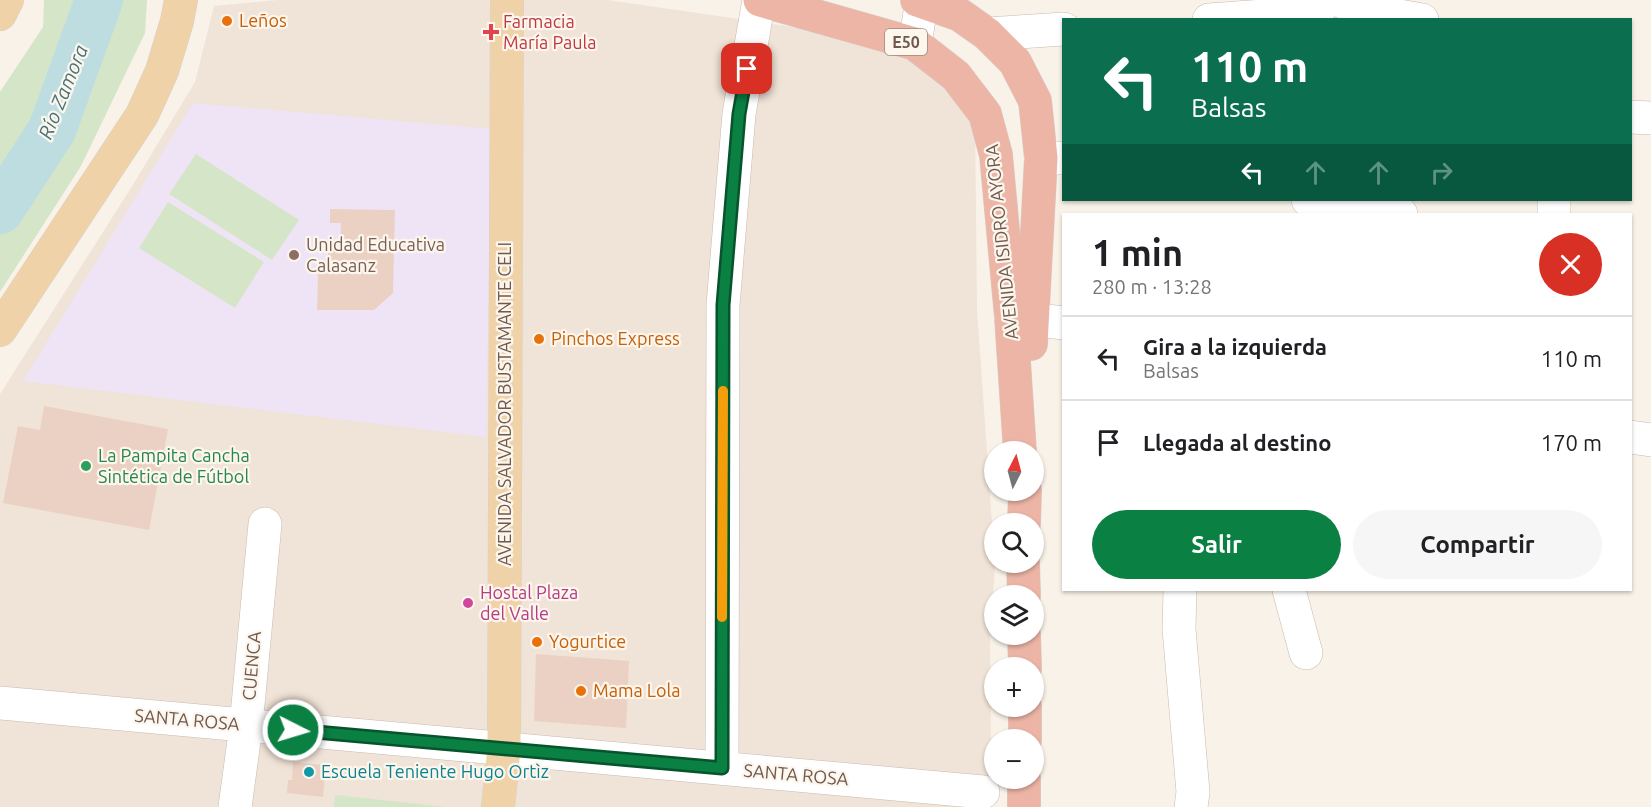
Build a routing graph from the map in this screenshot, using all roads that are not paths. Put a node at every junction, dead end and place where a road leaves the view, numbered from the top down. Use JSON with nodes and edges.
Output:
{"nodes":[{"id":1,"x":7,"y":0,"type":"edge"},
{"id":2,"x":181,"y":0,"type":"edge"},
{"id":3,"x":507,"y":0,"type":"edge"},
{"id":4,"x":760,"y":0,"type":"edge"},
{"id":5,"x":920,"y":1,"type":"edge"},
{"id":6,"x":1324,"y":8,"type":"edge"},
{"id":7,"x":0,"y":14,"type":"edge"},
{"id":8,"x":1228,"y":18,"type":"edge"},
{"id":9,"x":1411,"y":18,"type":"edge"},
{"id":10,"x":1062,"y":29,"type":"edge"},
{"id":11,"x":987,"y":34,"type":"junction"},
{"id":12,"x":915,"y":45,"type":"junction"},
{"id":13,"x":1632,"y":117,"type":"edge"},
{"id":14,"x":1651,"y":118,"type":"edge"},
{"id":15,"x":1052,"y":158,"type":"edge"},
{"id":16,"x":1315,"y":201,"type":"edge"},
{"id":17,"x":1394,"y":213,"type":"edge"},
{"id":18,"x":1036,"y":320,"type":"edge"},
{"id":19,"x":0,"y":330,"type":"edge"},
{"id":20,"x":1632,"y":436,"type":"edge"},
{"id":21,"x":1651,"y":440,"type":"edge"},
{"id":22,"x":1021,"y":441,"type":"edge"},
{"id":23,"x":1028,"y":441,"type":"edge"},
{"id":24,"x":265,"y":524,"type":"dead end"},
{"id":25,"x":1180,"y":591,"type":"edge"},
{"id":26,"x":1289,"y":591,"type":"edge"},
{"id":27,"x":1306,"y":653,"type":"dead end"},
{"id":28,"x":0,"y":704,"type":"edge"},
{"id":29,"x":246,"y":726,"type":"junction"},
{"id":30,"x":504,"y":748,"type":"junction"},
{"id":31,"x":722,"y":768,"type":"junction"},
{"id":32,"x":1024,"y":789,"type":"edge"},
{"id":33,"x":983,"y":792,"type":"dead end"},
{"id":34,"x":235,"y":807,"type":"edge"},
{"id":35,"x":498,"y":807,"type":"edge"},
{"id":36,"x":1024,"y":807,"type":"edge"},
{"id":37,"x":1191,"y":807,"type":"edge"}],
"edges":[{"from":1,"to":7,"type":"main road"},
{"from":2,"to":19,"type":"main road"},
{"from":3,"to":30,"type":"main road","name":"AVENIDA SALVADOR BUSTAMANTE CELI"},
{"from":4,"to":12,"type":"highway","name":"AVENIDA ISIDRO AYORA","number":"E50"},
{"from":4,"to":31,"type":"street"},
{"from":5,"to":11,"type":"highway","name":"AVENIDA ISIDRO AYORA","number":"E50"},
{"from":5,"to":12,"type":"street"},
{"from":6,"to":8,"type":"street"},
{"from":6,"to":9,"type":"street"},
{"from":10,"to":11,"type":"street"},
{"from":11,"to":15,"type":"highway","name":"AVENIDA ISIDRO AYORA","number":"E50"},
{"from":12,"to":18,"type":"highway","name":"AVENIDA ISIDRO AYORA","number":"E50"},
{"from":13,"to":14,"type":"street"},
{"from":15,"to":18,"type":"highway","name":"AVENIDA ISIDRO AYORA","number":"E50"},
{"from":16,"to":17,"type":"street"},
{"from":18,"to":22,"type":"highway","name":"AVENIDA ISIDRO AYORA","number":"E50"},
{"from":18,"to":23,"type":"highway","name":"AVENIDA ISIDRO AYORA","number":"E50"},
{"from":20,"to":21,"type":"street"},
{"from":24,"to":29,"type":"street","name":"CUENCA"},
{"from":25,"to":37,"type":"street"},
{"from":26,"to":27,"type":"street"},
{"from":28,"to":29,"type":"street","name":"SANTA ROSA"},
{"from":29,"to":30,"type":"street","name":"SANTA ROSA"},
{"from":29,"to":34,"type":"street","name":"CUENCA"},
{"from":30,"to":31,"type":"street","name":"SANTA ROSA"},
{"from":30,"to":35,"type":"main road","name":"AVENIDA SALVADOR BUSTAMANTE CELI"},
{"from":31,"to":33,"type":"street","name":"SANTA ROSA"},
{"from":32,"to":36,"type":"highway"}]}
